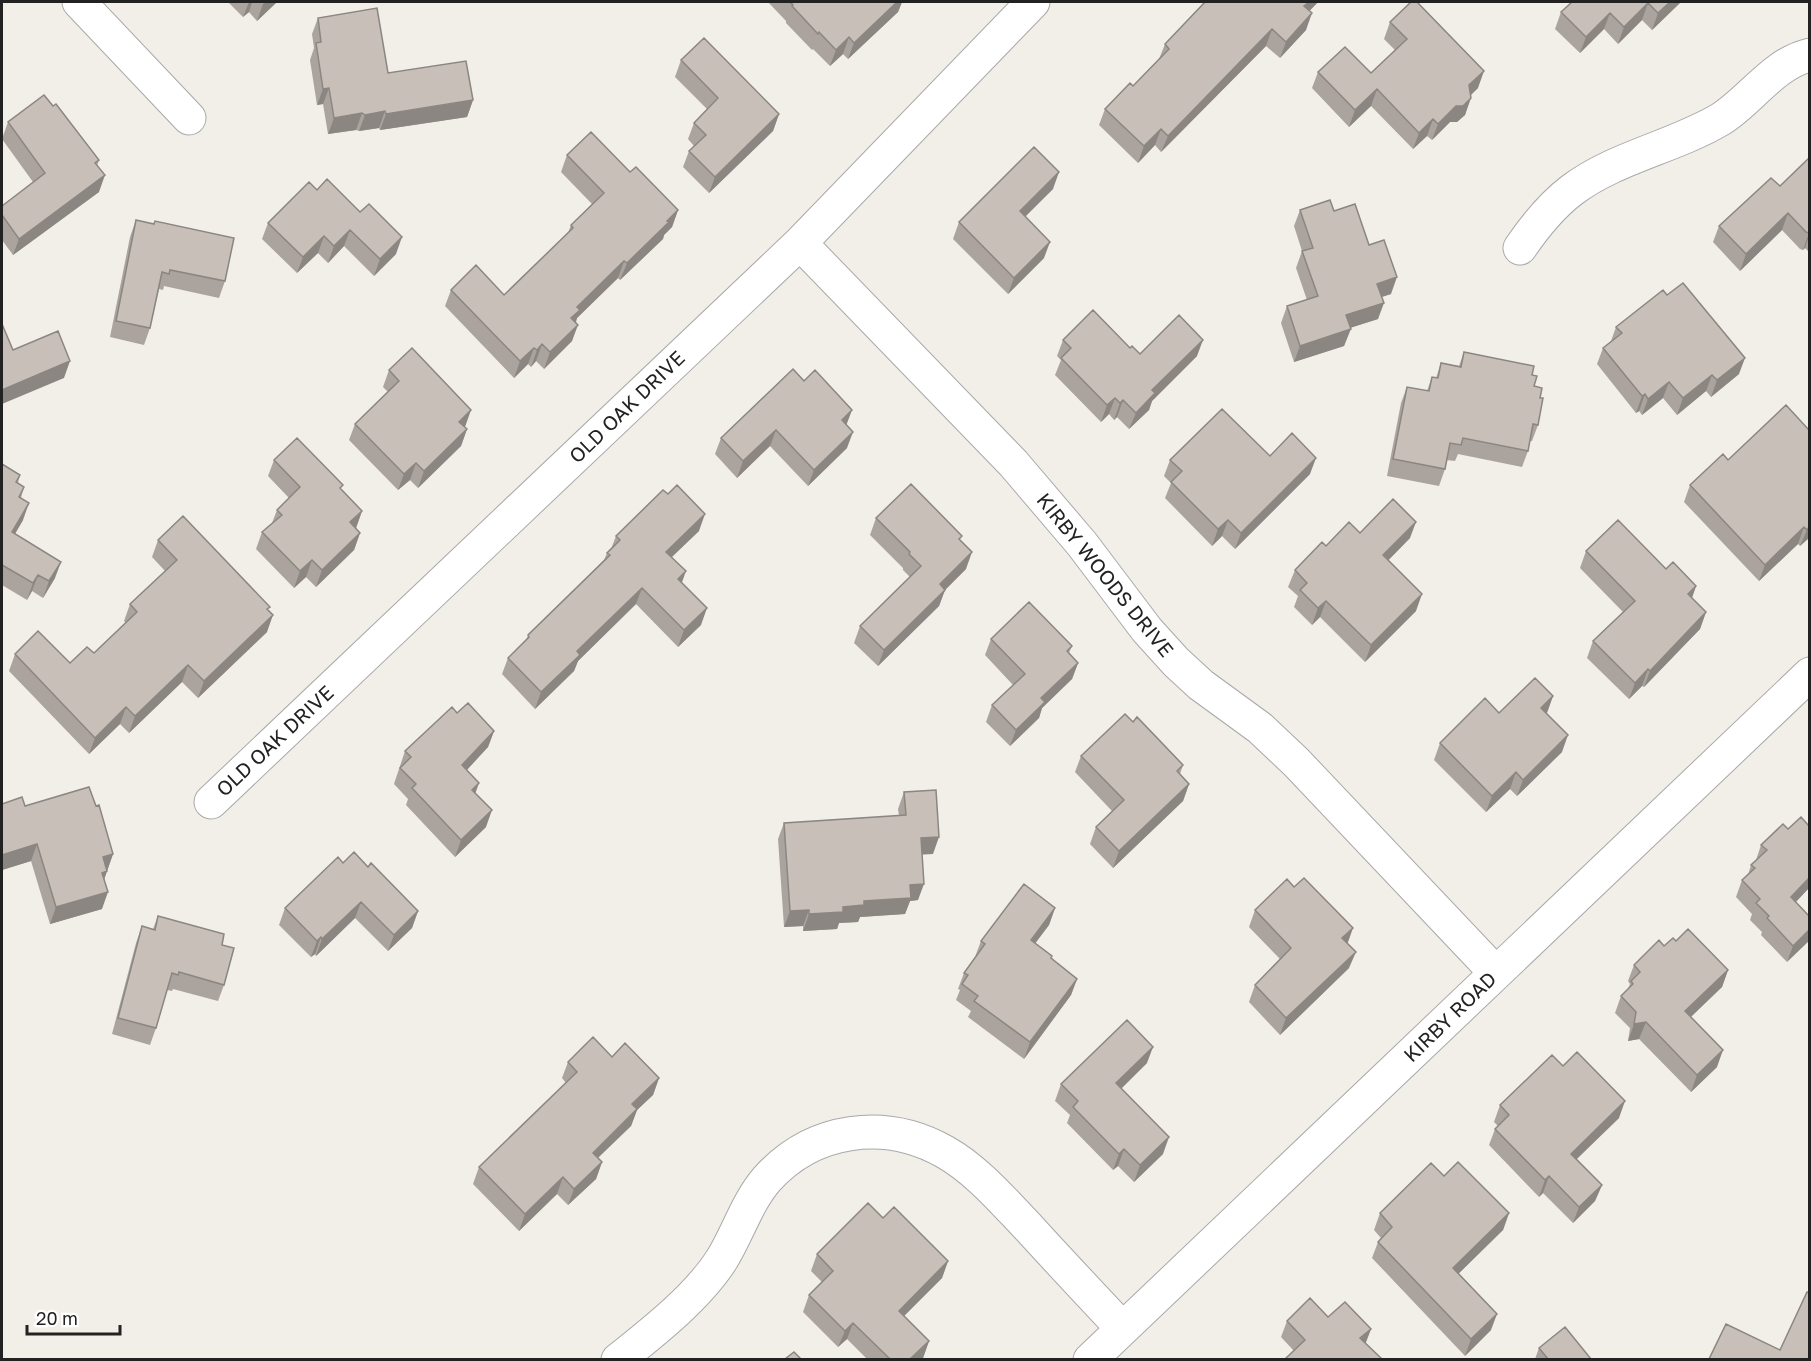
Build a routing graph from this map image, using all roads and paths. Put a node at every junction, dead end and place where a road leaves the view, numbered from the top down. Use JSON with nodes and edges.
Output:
{"nodes":[{"id":1,"x":79,"y":2,"type":"edge"},
{"id":2,"x":1034,"y":2,"type":"edge"},
{"id":3,"x":1809,"y":55,"type":"edge"},
{"id":4,"x":189,"y":118,"type":"dead end"},
{"id":5,"x":800,"y":243,"type":"junction"},
{"id":6,"x":1520,"y":248,"type":"dead end"},
{"id":7,"x":1809,"y":674,"type":"edge"},
{"id":8,"x":211,"y":802,"type":"dead end"},
{"id":9,"x":1496,"y":973,"type":"junction"},
{"id":10,"x":1122,"y":1328,"type":"junction"},
{"id":11,"x":618,"y":1359,"type":"edge"},
{"id":12,"x":1090,"y":1359,"type":"edge"}],
"edges":[{"from":1,"to":4,"type":"street"},
{"from":2,"to":5,"type":"street","name":"OLD OAK DRIVE"},
{"from":3,"to":6,"type":"street"},
{"from":5,"to":8,"type":"street","name":"OLD OAK DRIVE"},
{"from":5,"to":9,"type":"street","name":"KIRBY WOODS DRIVE"},
{"from":7,"to":9,"type":"street","name":"KIRBY ROAD"},
{"from":9,"to":10,"type":"street","name":"KIRBY ROAD"},
{"from":10,"to":11,"type":"street"},
{"from":10,"to":12,"type":"street","name":"KIRBY ROAD"}]}
